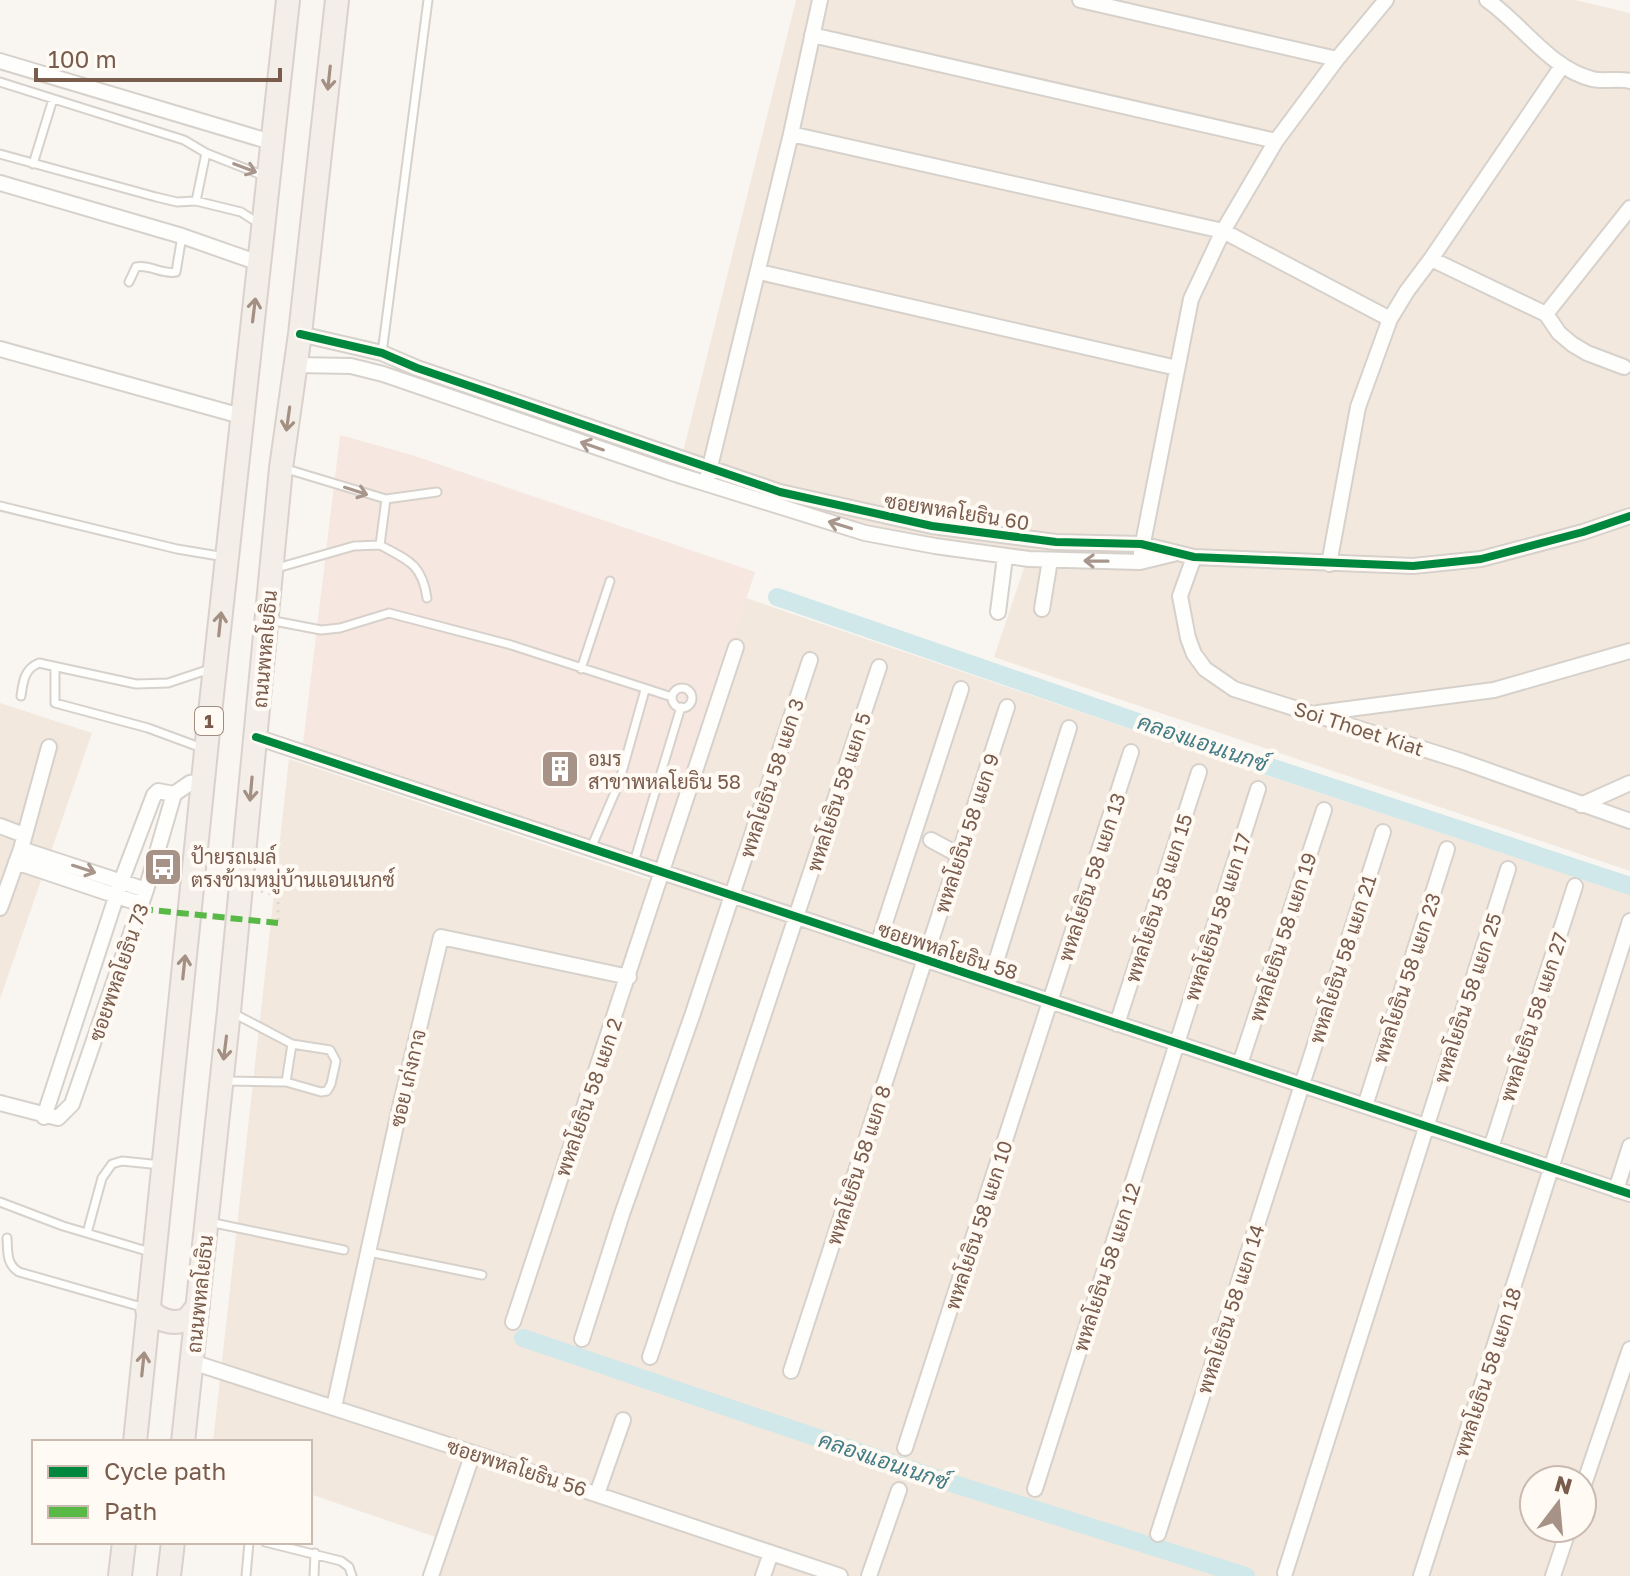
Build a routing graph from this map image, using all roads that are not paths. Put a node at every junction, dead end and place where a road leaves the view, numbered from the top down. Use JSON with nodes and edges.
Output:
{"nodes":[{"id":1,"x":288,"y":0,"type":"edge"},
{"id":2,"x":337,"y":0,"type":"edge"},
{"id":3,"x":428,"y":0,"type":"edge"},
{"id":4,"x":820,"y":0,"type":"edge"},
{"id":5,"x":1080,"y":0,"type":"edge"},
{"id":6,"x":1386,"y":0,"type":"edge"},
{"id":7,"x":1487,"y":0,"type":"edge"},
{"id":8,"x":812,"y":35,"type":"junction"},
{"id":9,"x":1337,"y":59,"type":"junction"},
{"id":10,"x":0,"y":61,"type":"edge"},
{"id":11,"x":1562,"y":66,"type":"junction"},
{"id":12,"x":1630,"y":81,"type":"edge"},
{"id":13,"x":0,"y":82,"type":"edge"},
{"id":14,"x":53,"y":99,"type":"junction"},
{"id":15,"x":791,"y":134,"type":"junction"},
{"id":16,"x":1276,"y":141,"type":"junction"},
{"id":17,"x":271,"y":142,"type":"junction"},
{"id":18,"x":206,"y":153,"type":"junction"},
{"id":19,"x":0,"y":154,"type":"edge"},
{"id":20,"x":33,"y":164,"type":"junction"},
{"id":21,"x":267,"y":177,"type":"junction"},
{"id":22,"x":0,"y":183,"type":"edge"},
{"id":23,"x":196,"y":201,"type":"junction"},
{"id":24,"x":1630,"y":208,"type":"edge"},
{"id":25,"x":262,"y":227,"type":"junction"},
{"id":26,"x":1223,"y":231,"type":"junction"},
{"id":27,"x":182,"y":236,"type":"junction"},
{"id":28,"x":1431,"y":259,"type":"junction"},
{"id":29,"x":259,"y":263,"type":"junction"},
{"id":30,"x":759,"y":272,"type":"junction"},
{"id":31,"x":129,"y":282,"type":"dead end"},
{"id":32,"x":1546,"y":314,"type":"junction"},
{"id":33,"x":1390,"y":319,"type":"junction"},
{"id":34,"x":300,"y":334,"type":"junction"},
{"id":35,"x":0,"y":349,"type":"edge"},
{"id":36,"x":382,"y":353,"type":"junction"},
{"id":37,"x":295,"y":365,"type":"junction"},
{"id":38,"x":1624,"y":367,"type":"dead end"},
{"id":39,"x":1177,"y":368,"type":"junction"},
{"id":40,"x":241,"y":416,"type":"junction"},
{"id":41,"x":673,"y":457,"type":"junction"},
{"id":42,"x":281,"y":468,"type":"junction"},
{"id":43,"x":710,"y":468,"type":"junction"},
{"id":44,"x":669,"y":472,"type":"junction"},
{"id":45,"x":706,"y":483,"type":"junction"},
{"id":46,"x":437,"y":492,"type":"dead end"},
{"id":47,"x":386,"y":499,"type":"junction"},
{"id":48,"x":0,"y":506,"type":"edge"},
{"id":49,"x":1630,"y":516,"type":"edge"},
{"id":50,"x":1141,"y":544,"type":"junction"},
{"id":51,"x":380,"y":545,"type":"junction"},
{"id":52,"x":1173,"y":554,"type":"junction"},
{"id":53,"x":1005,"y":557,"type":"junction"},
{"id":54,"x":1194,"y":557,"type":"junction"},
{"id":55,"x":227,"y":558,"type":"junction"},
{"id":56,"x":1050,"y":560,"type":"junction"},
{"id":57,"x":1140,"y":562,"type":"junction"},
{"id":58,"x":1329,"y":564,"type":"junction"},
{"id":59,"x":271,"y":570,"type":"junction"},
{"id":60,"x":610,"y":581,"type":"dead end"},
{"id":61,"x":427,"y":598,"type":"dead end"},
{"id":62,"x":1042,"y":609,"type":"dead end"},
{"id":63,"x":998,"y":612,"type":"dead end"},
{"id":64,"x":267,"y":620,"type":"junction"},
{"id":65,"x":736,"y":647,"type":"dead end"},
{"id":66,"x":1630,"y":651,"type":"edge"},
{"id":67,"x":810,"y":660,"type":"dead end"},
{"id":68,"x":55,"y":667,"type":"junction"},
{"id":69,"x":216,"y":667,"type":"junction"},
{"id":70,"x":879,"y":667,"type":"dead end"},
{"id":71,"x":581,"y":669,"type":"junction"},
{"id":72,"x":961,"y":689,"type":"dead end"},
{"id":73,"x":645,"y":690,"type":"junction"},
{"id":74,"x":21,"y":696,"type":"dead end"},
{"id":75,"x":672,"y":697,"type":"junction"},
{"id":76,"x":681,"y":707,"type":"junction"},
{"id":77,"x":1007,"y":707,"type":"dead end"},
{"id":78,"x":1313,"y":713,"type":"junction"},
{"id":79,"x":1069,"y":728,"type":"dead end"},
{"id":80,"x":256,"y":737,"type":"junction"},
{"id":81,"x":49,"y":747,"type":"dead end"},
{"id":82,"x":206,"y":749,"type":"junction"},
{"id":83,"x":1131,"y":752,"type":"dead end"},
{"id":84,"x":1199,"y":772,"type":"dead end"},
{"id":85,"x":204,"y":781,"type":"junction"},
{"id":86,"x":1630,"y":783,"type":"edge"},
{"id":87,"x":1258,"y":789,"type":"dead end"},
{"id":88,"x":174,"y":794,"type":"junction"},
{"id":89,"x":1581,"y":805,"type":"junction"},
{"id":90,"x":1324,"y":810,"type":"dead end"},
{"id":91,"x":1630,"y":821,"type":"edge"},
{"id":92,"x":0,"y":826,"type":"edge"},
{"id":93,"x":1383,"y":832,"type":"dead end"},
{"id":94,"x":931,"y":840,"type":"dead end"},
{"id":95,"x":591,"y":848,"type":"junction"},
{"id":96,"x":21,"y":849,"type":"junction"},
{"id":97,"x":1447,"y":849,"type":"dead end"},
{"id":98,"x":959,"y":855,"type":"junction"},
{"id":99,"x":633,"y":863,"type":"junction"},
{"id":100,"x":1508,"y":869,"type":"dead end"},
{"id":101,"x":663,"y":872,"type":"junction"},
{"id":102,"x":1575,"y":886,"type":"dead end"},
{"id":103,"x":119,"y":889,"type":"junction"},
{"id":104,"x":732,"y":895,"type":"junction"},
{"id":105,"x":144,"y":897,"type":"junction"},
{"id":106,"x":0,"y":908,"type":"edge"},
{"id":107,"x":796,"y":917,"type":"junction"},
{"id":108,"x":1630,"y":921,"type":"edge"},
{"id":109,"x":878,"y":944,"type":"junction"},
{"id":110,"x":925,"y":960,"type":"junction"},
{"id":111,"x":629,"y":977,"type":"junction"},
{"id":112,"x":990,"y":981,"type":"junction"},
{"id":113,"x":1051,"y":1002,"type":"junction"},
{"id":114,"x":229,"y":1011,"type":"junction"},
{"id":115,"x":1117,"y":1024,"type":"junction"},
{"id":116,"x":292,"y":1044,"type":"junction"},
{"id":117,"x":1177,"y":1044,"type":"junction"},
{"id":118,"x":1240,"y":1064,"type":"junction"},
{"id":119,"x":221,"y":1081,"type":"junction"},
{"id":120,"x":286,"y":1082,"type":"junction"},
{"id":121,"x":1302,"y":1085,"type":"junction"},
{"id":122,"x":0,"y":1103,"type":"edge"},
{"id":123,"x":1365,"y":1106,"type":"junction"},
{"id":124,"x":44,"y":1117,"type":"junction"},
{"id":125,"x":1427,"y":1127,"type":"junction"},
{"id":126,"x":1630,"y":1146,"type":"edge"},
{"id":127,"x":1491,"y":1148,"type":"junction"},
{"id":128,"x":163,"y":1166,"type":"junction"},
{"id":129,"x":1552,"y":1168,"type":"junction"},
{"id":130,"x":1623,"y":1192,"type":"edge"},
{"id":131,"x":0,"y":1202,"type":"edge"},
{"id":132,"x":206,"y":1222,"type":"junction"},
{"id":133,"x":87,"y":1233,"type":"junction"},
{"id":134,"x":7,"y":1238,"type":"dead end"},
{"id":135,"x":344,"y":1250,"type":"dead end"},
{"id":136,"x":369,"y":1252,"type":"junction"},
{"id":137,"x":154,"y":1253,"type":"junction"},
{"id":138,"x":482,"y":1275,"type":"dead end"},
{"id":139,"x":198,"y":1306,"type":"junction"},
{"id":140,"x":147,"y":1309,"type":"junction"},
{"id":141,"x":513,"y":1322,"type":"dead end"},
{"id":142,"x":582,"y":1339,"type":"dead end"},
{"id":143,"x":1630,"y":1349,"type":"edge"},
{"id":144,"x":650,"y":1357,"type":"dead end"},
{"id":145,"x":192,"y":1362,"type":"junction"},
{"id":146,"x":791,"y":1371,"type":"dead end"},
{"id":147,"x":334,"y":1407,"type":"junction"},
{"id":148,"x":623,"y":1420,"type":"dead end"},
{"id":149,"x":135,"y":1440,"type":"edge"},
{"id":150,"x":183,"y":1440,"type":"edge"},
{"id":151,"x":905,"y":1448,"type":"dead end"},
{"id":152,"x":473,"y":1453,"type":"junction"},
{"id":153,"x":1591,"y":1464,"type":"edge"},
{"id":154,"x":1035,"y":1489,"type":"dead end"},
{"id":155,"x":899,"y":1490,"type":"dead end"},
{"id":156,"x":597,"y":1494,"type":"junction"},
{"id":157,"x":1158,"y":1534,"type":"dead end"},
{"id":158,"x":124,"y":1544,"type":"edge"},
{"id":159,"x":173,"y":1544,"type":"edge"},
{"id":160,"x":249,"y":1544,"type":"edge"},
{"id":161,"x":274,"y":1544,"type":"edge"},
{"id":162,"x":1564,"y":1544,"type":"edge"},
{"id":163,"x":315,"y":1553,"type":"junction"},
{"id":164,"x":771,"y":1553,"type":"junction"},
{"id":165,"x":1285,"y":1573,"type":"dead end"},
{"id":166,"x":120,"y":1576,"type":"edge"},
{"id":167,"x":169,"y":1576,"type":"edge"},
{"id":168,"x":246,"y":1576,"type":"edge"},
{"id":169,"x":314,"y":1576,"type":"edge"},
{"id":170,"x":352,"y":1576,"type":"edge"},
{"id":171,"x":431,"y":1576,"type":"edge"},
{"id":172,"x":763,"y":1576,"type":"edge"},
{"id":173,"x":840,"y":1576,"type":"edge"},
{"id":174,"x":869,"y":1576,"type":"edge"},
{"id":175,"x":1421,"y":1576,"type":"edge"},
{"id":176,"x":1553,"y":1576,"type":"edge"}],
"edges":[{"from":1,"to":17,"type":"main road","number":"1"},
{"from":2,"to":34,"type":"main road","name":"ถนนพหลโยธิน","one_way":true},
{"from":3,"to":36,"type":"lane"},
{"from":4,"to":8,"type":"street"},
{"from":5,"to":9,"type":"street"},
{"from":6,"to":9,"type":"street"},
{"from":7,"to":11,"type":"street"},
{"from":8,"to":15,"type":"street"},
{"from":8,"to":16,"type":"street"},
{"from":9,"to":16,"type":"street"},
{"from":10,"to":17,"type":"street"},
{"from":11,"to":12,"type":"street"},
{"from":11,"to":28,"type":"street"},
{"from":13,"to":14,"type":"lane"},
{"from":14,"to":18,"type":"lane"},
{"from":14,"to":20,"type":"lane"},
{"from":15,"to":26,"type":"street"},
{"from":15,"to":30,"type":"street"},
{"from":16,"to":26,"type":"street"},
{"from":17,"to":21,"type":"main road","number":"1"},
{"from":18,"to":21,"type":"lane","one_way":true},
{"from":18,"to":23,"type":"lane"},
{"from":19,"to":20,"type":"lane"},
{"from":20,"to":23,"type":"lane"},
{"from":21,"to":25,"type":"main road","number":"1"},
{"from":22,"to":27,"type":"street"},
{"from":23,"to":25,"type":"lane"},
{"from":24,"to":32,"type":"street"},
{"from":25,"to":29,"type":"main road","number":"1"},
{"from":26,"to":33,"type":"street"},
{"from":26,"to":39,"type":"street"},
{"from":27,"to":29,"type":"street"},
{"from":27,"to":31,"type":"lane"},
{"from":28,"to":32,"type":"street"},
{"from":28,"to":33,"type":"street"},
{"from":40,"to":29,"type":"main road","number":"1","one_way":true},
{"from":30,"to":39,"type":"street"},
{"from":30,"to":43,"type":"street"},
{"from":32,"to":38,"type":"street"},
{"from":33,"to":58,"type":"street"},
{"from":34,"to":36,"type":"street","name":"ซอยพหลโยธิน 60"},
{"from":34,"to":37,"type":"main road","name":"ถนนพหลโยธิน"},
{"from":35,"to":40,"type":"street"},
{"from":36,"to":41,"type":"street","name":"ซอยพหลโยธิน 60"},
{"from":37,"to":42,"type":"main road","name":"ถนนพหลโยธิน","one_way":true},
{"from":44,"to":37,"type":"street","name":"ซอยพหลโยธิน 60","one_way":true},
{"from":39,"to":50,"type":"street"},
{"from":40,"to":55,"type":"main road","number":"1"},
{"from":41,"to":43,"type":"street","name":"ซอยพหลโยธิน 60"},
{"from":41,"to":44,"type":"street"},
{"from":42,"to":47,"type":"lane","one_way":true},
{"from":42,"to":59,"type":"main road","name":"ถนนพหลโยธิน"},
{"from":43,"to":45,"type":"street"},
{"from":43,"to":50,"type":"street","name":"ซอยพหลโยธิน 60"},
{"from":44,"to":45,"type":"street","name":"ซอยพหลโยธิน 60"},
{"from":53,"to":45,"type":"street","name":"ซอยพหลโยธิน 60","one_way":true},
{"from":46,"to":47,"type":"lane"},
{"from":47,"to":51,"type":"lane"},
{"from":48,"to":55,"type":"lane"},
{"from":49,"to":58,"type":"street","name":"ซอยพหลโยธิน 60"},
{"from":50,"to":52,"type":"street","name":"ซอยพหลโยธิน 60"},
{"from":50,"to":57,"type":"street"},
{"from":51,"to":59,"type":"lane"},
{"from":51,"to":61,"type":"lane"},
{"from":52,"to":54,"type":"street","name":"ซอยพหลโยธิน 60"},
{"from":52,"to":57,"type":"street","name":"ซอยพหลโยธิน 60"},
{"from":53,"to":56,"type":"street","name":"ซอยพหลโยธิน 60"},
{"from":53,"to":63,"type":"street"},
{"from":54,"to":58,"type":"street","name":"ซอยพหลโยธิน 60"},
{"from":54,"to":78,"type":"street","name":"Soi Thoet Kiat"},
{"from":69,"to":55,"type":"main road","number":"1","one_way":true},
{"from":57,"to":56,"type":"street","name":"ซอยพหลโยธิน 60","one_way":true},
{"from":56,"to":62,"type":"street"},
{"from":59,"to":64,"type":"main road","name":"ถนนพหลโยธิน"},
{"from":60,"to":71,"type":"lane"},
{"from":64,"to":71,"type":"lane"},
{"from":64,"to":80,"type":"main road","name":"ถนนพหลโยธิน"},
{"from":65,"to":101,"type":"street","name":"พหลโยธิน 58 แยก 2"},
{"from":66,"to":78,"type":"street"},
{"from":67,"to":104,"type":"street","name":"พหลโยธิน 58 แยก 3"},
{"from":68,"to":69,"type":"lane"},
{"from":68,"to":74,"type":"lane"},
{"from":68,"to":82,"type":"lane"},
{"from":69,"to":82,"type":"main road","number":"1"},
{"from":70,"to":107,"type":"street","name":"พหลโยธิน 58 แยก 5"},
{"from":71,"to":73,"type":"lane"},
{"from":72,"to":109,"type":"street"},
{"from":73,"to":75,"type":"lane"},
{"from":73,"to":95,"type":"lane"},
{"from":75,"to":76,"type":"lane"},
{"from":75,"to":76,"type":"lane"},
{"from":76,"to":99,"type":"lane"},
{"from":77,"to":98,"type":"street","name":"พหลโยธิน 58 แยก 9"},
{"from":78,"to":89,"type":"street","name":"Soi Thoet Kiat"},
{"from":79,"to":112,"type":"street"},
{"from":80,"to":95,"type":"street","name":"ซอยพหลโยธิน 58"},
{"from":80,"to":114,"type":"main road","name":"ถนนพหลโยธิน","one_way":true},
{"from":81,"to":96,"type":"street"},
{"from":82,"to":85,"type":"main road","number":"1"},
{"from":83,"to":113,"type":"street","name":"พหลโยธิน 58 แยก 13"},
{"from":84,"to":115,"type":"street","name":"พหลโยธิน 58 แยก 15"},
{"from":85,"to":88,"type":"street"},
{"from":128,"to":85,"type":"main road","number":"1","one_way":true},
{"from":86,"to":89,"type":"street"},
{"from":87,"to":117,"type":"street","name":"พหลโยธิน 58 แยก 17"},
{"from":88,"to":103,"type":"street"},
{"from":88,"to":105,"type":"street","name":"ซอยพหลโยธิน 73"},
{"from":89,"to":91,"type":"street","name":"Soi Thoet Kiat"},
{"from":90,"to":118,"type":"street","name":"พหลโยธิน 58 แยก 19"},
{"from":92,"to":96,"type":"street"},
{"from":93,"to":121,"type":"street","name":"พหลโยธิน 58 แยก 21"},
{"from":94,"to":98,"type":"street"},
{"from":95,"to":99,"type":"street","name":"ซอยพหลโยธิน 58"},
{"from":96,"to":103,"type":"street"},
{"from":96,"to":106,"type":"street"},
{"from":97,"to":123,"type":"street","name":"พหลโยธิน 58 แยก 23"},
{"from":98,"to":110,"type":"street","name":"พหลโยธิน 58 แยก 9"},
{"from":99,"to":101,"type":"street","name":"ซอยพหลโยธิน 58"},
{"from":100,"to":125,"type":"street","name":"พหลโยธิน 58 แยก 25"},
{"from":101,"to":104,"type":"street","name":"ซอยพหลโยธิน 58"},
{"from":101,"to":111,"type":"street","name":"พหลโยธิน 58 แยก 2"},
{"from":102,"to":127,"type":"street","name":"พหลโยธิน 58 แยก 27"},
{"from":103,"to":105,"type":"street"},
{"from":103,"to":124,"type":"street"},
{"from":104,"to":107,"type":"street","name":"ซอยพหลโยธิน 58"},
{"from":104,"to":142,"type":"street","name":"พหลโยธิน 58 แยก 3"},
{"from":105,"to":124,"type":"street","name":"ซอยพหลโยธิน 73"},
{"from":107,"to":109,"type":"street","name":"ซอยพหลโยธิน 58"},
{"from":107,"to":144,"type":"street","name":"พหลโยธิน 58 แยก 5"},
{"from":108,"to":129,"type":"street","name":"พหลโยธิน 58 แยก 18"},
{"from":109,"to":110,"type":"street","name":"ซอยพหลโยธิน 58"},
{"from":110,"to":112,"type":"street","name":"ซอยพหลโยธิน 58"},
{"from":110,"to":146,"type":"street","name":"พหลโยธิน 58 แยก 8"},
{"from":111,"to":136,"type":"street","name":"ซอย เก่งกาจ"},
{"from":111,"to":141,"type":"street","name":"พหลโยธิน 58 แยก 2"},
{"from":112,"to":113,"type":"street","name":"ซอยพหลโยธิน 58"},
{"from":113,"to":115,"type":"street","name":"ซอยพหลโยธิน 58"},
{"from":113,"to":151,"type":"street","name":"พหลโยธิน 58 แยก 10"},
{"from":114,"to":116,"type":"lane"},
{"from":114,"to":119,"type":"main road","name":"ถนนพหลโยธิน","one_way":true},
{"from":115,"to":117,"type":"street","name":"ซอยพหลโยธิน 58"},
{"from":116,"to":120,"type":"lane"},
{"from":116,"to":120,"type":"lane"},
{"from":117,"to":118,"type":"street","name":"ซอยพหลโยธิน 58"},
{"from":117,"to":154,"type":"street","name":"พหลโยธิน 58 แยก 12"},
{"from":118,"to":121,"type":"street","name":"ซอยพหลโยธิน 58"},
{"from":119,"to":120,"type":"lane"},
{"from":119,"to":132,"type":"main road","name":"ถนนพหลโยธิน"},
{"from":121,"to":123,"type":"street","name":"ซอยพหลโยธิน 58"},
{"from":121,"to":157,"type":"street","name":"พหลโยธิน 58 แยก 14"},
{"from":122,"to":124,"type":"street"},
{"from":123,"to":125,"type":"street","name":"ซอยพหลโยธิน 58"},
{"from":125,"to":127,"type":"street","name":"ซอยพหลโยธิน 58"},
{"from":125,"to":165,"type":"street","name":"พหลโยธิน 58 แยก 25"},
{"from":126,"to":130,"type":"street"},
{"from":127,"to":129,"type":"street","name":"ซอยพหลโยธิน 58"},
{"from":128,"to":133,"type":"lane"},
{"from":128,"to":137,"type":"main road","number":"1"},
{"from":129,"to":130,"type":"street","name":"ซอยพหลโยธิน 58"},
{"from":129,"to":175,"type":"street","name":"พหลโยธิน 58 แยก 18"},
{"from":131,"to":133,"type":"lane"},
{"from":132,"to":135,"type":"lane"},
{"from":132,"to":139,"type":"main road","name":"ถนนพหลโยธิน"},
{"from":133,"to":137,"type":"lane"},
{"from":134,"to":140,"type":"lane"},
{"from":136,"to":138,"type":"lane"},
{"from":136,"to":147,"type":"street","name":"ซอย เก่งกาจ"},
{"from":137,"to":140,"type":"main road","number":"1"},
{"from":139,"to":140,"type":"main road"},
{"from":139,"to":145,"type":"main road","name":"ถนนพหลโยธิน"},
{"from":149,"to":140,"type":"main road","number":"1","one_way":true},
{"from":143,"to":153,"type":"street"},
{"from":145,"to":147,"type":"street","name":"ซอยพหลโยธิน 56"},
{"from":145,"to":150,"type":"main road","name":"ถนนพหลโยธิน"},
{"from":147,"to":152,"type":"street","name":"ซอยพหลโยธิน 56"},
{"from":148,"to":156,"type":"street"},
{"from":152,"to":156,"type":"street","name":"ซอยพหลโยธิน 56"},
{"from":152,"to":171,"type":"street"},
{"from":155,"to":174,"type":"street"},
{"from":156,"to":164,"type":"street","name":"ซอยพหลโยธิน 56"},
{"from":158,"to":166,"type":"main road"},
{"from":159,"to":167,"type":"main road"},
{"from":160,"to":168,"type":"lane"},
{"from":161,"to":163,"type":"lane"},
{"from":162,"to":176,"type":"street"},
{"from":163,"to":169,"type":"lane"},
{"from":163,"to":170,"type":"lane"},
{"from":164,"to":172,"type":"street"},
{"from":164,"to":173,"type":"street","name":"ซอยพหลโยธิน 56"}]}
